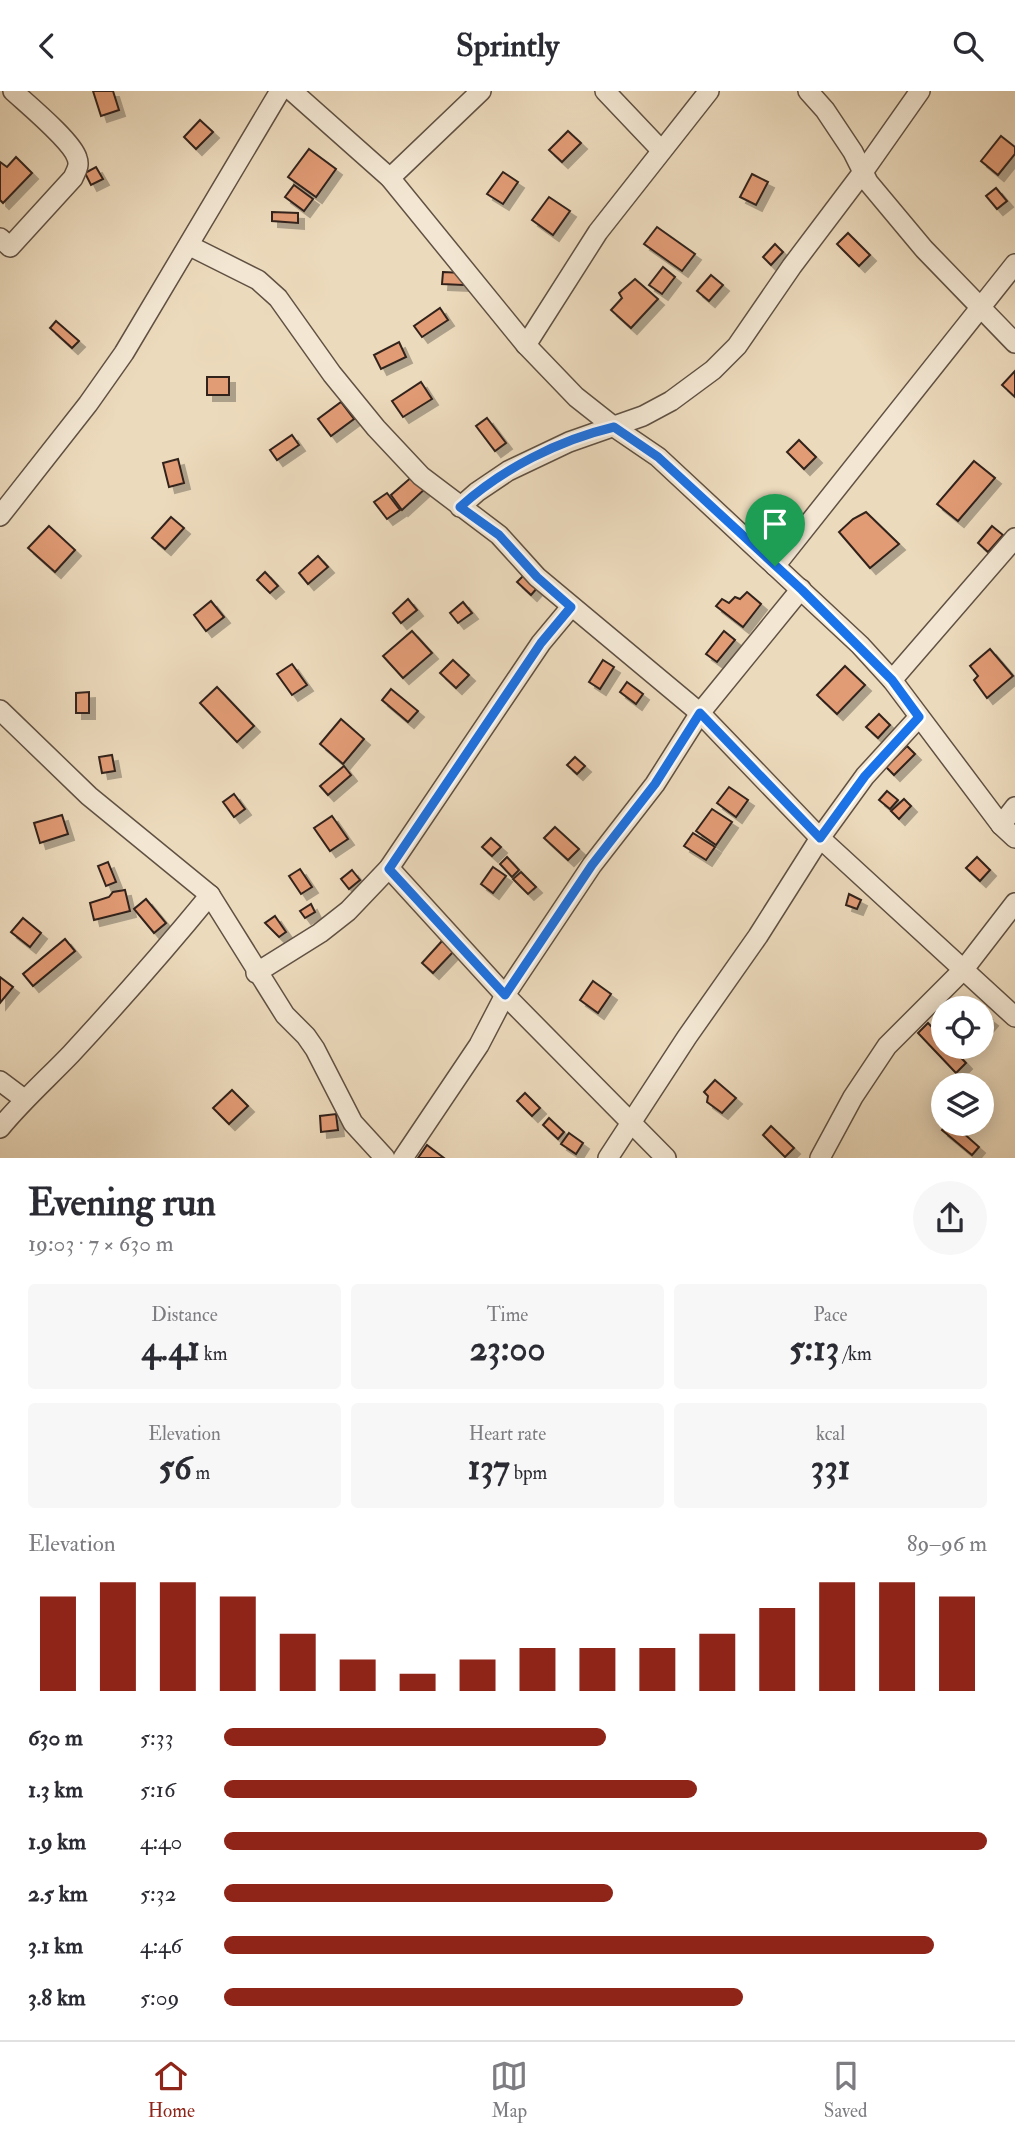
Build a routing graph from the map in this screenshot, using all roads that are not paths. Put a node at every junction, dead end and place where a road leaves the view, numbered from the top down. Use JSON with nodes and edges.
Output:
{"nodes":[{"id":1,"x":13,"y":91,"type":"edge"},
{"id":2,"x":280,"y":91,"type":"edge"},
{"id":3,"x":292,"y":91,"type":"edge"},
{"id":4,"x":481,"y":91,"type":"edge"},
{"id":5,"x":605,"y":91,"type":"edge"},
{"id":6,"x":709,"y":91,"type":"edge"},
{"id":7,"x":808,"y":91,"type":"edge"},
{"id":8,"x":920,"y":91,"type":"edge"},
{"id":9,"x":660,"y":150,"type":"junction"},
{"id":10,"x":863,"y":172,"type":"junction"},
{"id":11,"x":390,"y":178,"type":"junction"},
{"id":12,"x":0,"y":238,"type":"edge"},
{"id":13,"x":190,"y":246,"type":"junction"},
{"id":14,"x":1015,"y":264,"type":"edge"},
{"id":15,"x":981,"y":308,"type":"junction"},
{"id":16,"x":1015,"y":343,"type":"edge"},
{"id":17,"x":526,"y":345,"type":"junction"},
{"id":18,"x":614,"y":427,"type":"junction"},
{"id":19,"x":460,"y":507,"type":"junction"},
{"id":20,"x":2,"y":511,"type":"edge"},
{"id":21,"x":1015,"y":538,"type":"edge"},
{"id":22,"x":775,"y":566,"type":"junction"},
{"id":23,"x":802,"y":590,"type":"junction"},
{"id":24,"x":571,"y":607,"type":"junction"},
{"id":25,"x":892,"y":680,"type":"junction"},
{"id":26,"x":0,"y":710,"type":"edge"},
{"id":27,"x":700,"y":713,"type":"junction"},
{"id":28,"x":919,"y":717,"type":"junction"},
{"id":29,"x":1015,"y":807,"type":"edge"},
{"id":30,"x":1008,"y":832,"type":"edge"},
{"id":31,"x":820,"y":838,"type":"junction"},
{"id":32,"x":389,"y":869,"type":"junction"},
{"id":33,"x":210,"y":895,"type":"junction"},
{"id":34,"x":1015,"y":903,"type":"edge"},
{"id":35,"x":964,"y":969,"type":"junction"},
{"id":36,"x":257,"y":972,"type":"junction"},
{"id":37,"x":505,"y":995,"type":"junction"},
{"id":38,"x":1015,"y":1017,"type":"edge"},
{"id":39,"x":0,"y":1081,"type":"edge"},
{"id":40,"x":24,"y":1099,"type":"junction"},
{"id":41,"x":632,"y":1122,"type":"junction"},
{"id":42,"x":0,"y":1128,"type":"edge"},
{"id":43,"x":385,"y":1158,"type":"edge"},
{"id":44,"x":402,"y":1158,"type":"edge"},
{"id":45,"x":608,"y":1158,"type":"edge"},
{"id":46,"x":666,"y":1158,"type":"edge"},
{"id":47,"x":820,"y":1158,"type":"edge"}],
"edges":[{"from":1,"to":12,"type":"street"},
{"from":2,"to":13,"type":"street"},
{"from":3,"to":11,"type":"street"},
{"from":4,"to":11,"type":"street"},
{"from":5,"to":9,"type":"street"},
{"from":6,"to":9,"type":"street"},
{"from":7,"to":10,"type":"street"},
{"from":8,"to":10,"type":"street"},
{"from":9,"to":17,"type":"street"},
{"from":10,"to":15,"type":"street"},
{"from":10,"to":18,"type":"street"},
{"from":11,"to":17,"type":"street"},
{"from":13,"to":19,"type":"street"},
{"from":13,"to":20,"type":"street"},
{"from":14,"to":15,"type":"street"},
{"from":15,"to":16,"type":"street"},
{"from":15,"to":22,"type":"street"},
{"from":17,"to":18,"type":"street"},
{"from":18,"to":19,"type":"street"},
{"from":18,"to":22,"type":"street"},
{"from":19,"to":24,"type":"street"},
{"from":21,"to":25,"type":"street"},
{"from":22,"to":23,"type":"street"},
{"from":23,"to":25,"type":"street"},
{"from":23,"to":27,"type":"street"},
{"from":24,"to":27,"type":"street"},
{"from":24,"to":32,"type":"street"},
{"from":25,"to":28,"type":"street"},
{"from":26,"to":33,"type":"street"},
{"from":27,"to":31,"type":"street"},
{"from":27,"to":37,"type":"street"},
{"from":28,"to":30,"type":"street"},
{"from":28,"to":31,"type":"street"},
{"from":29,"to":30,"type":"street"},
{"from":31,"to":35,"type":"street"},
{"from":31,"to":41,"type":"street"},
{"from":32,"to":36,"type":"street"},
{"from":32,"to":37,"type":"street"},
{"from":33,"to":36,"type":"street"},
{"from":33,"to":40,"type":"street"},
{"from":34,"to":35,"type":"street"},
{"from":35,"to":38,"type":"street"},
{"from":35,"to":47,"type":"street"},
{"from":36,"to":43,"type":"street"},
{"from":37,"to":41,"type":"street"},
{"from":37,"to":44,"type":"street"},
{"from":39,"to":40,"type":"street"},
{"from":40,"to":42,"type":"street"},
{"from":41,"to":45,"type":"street"},
{"from":41,"to":46,"type":"street"}]}
